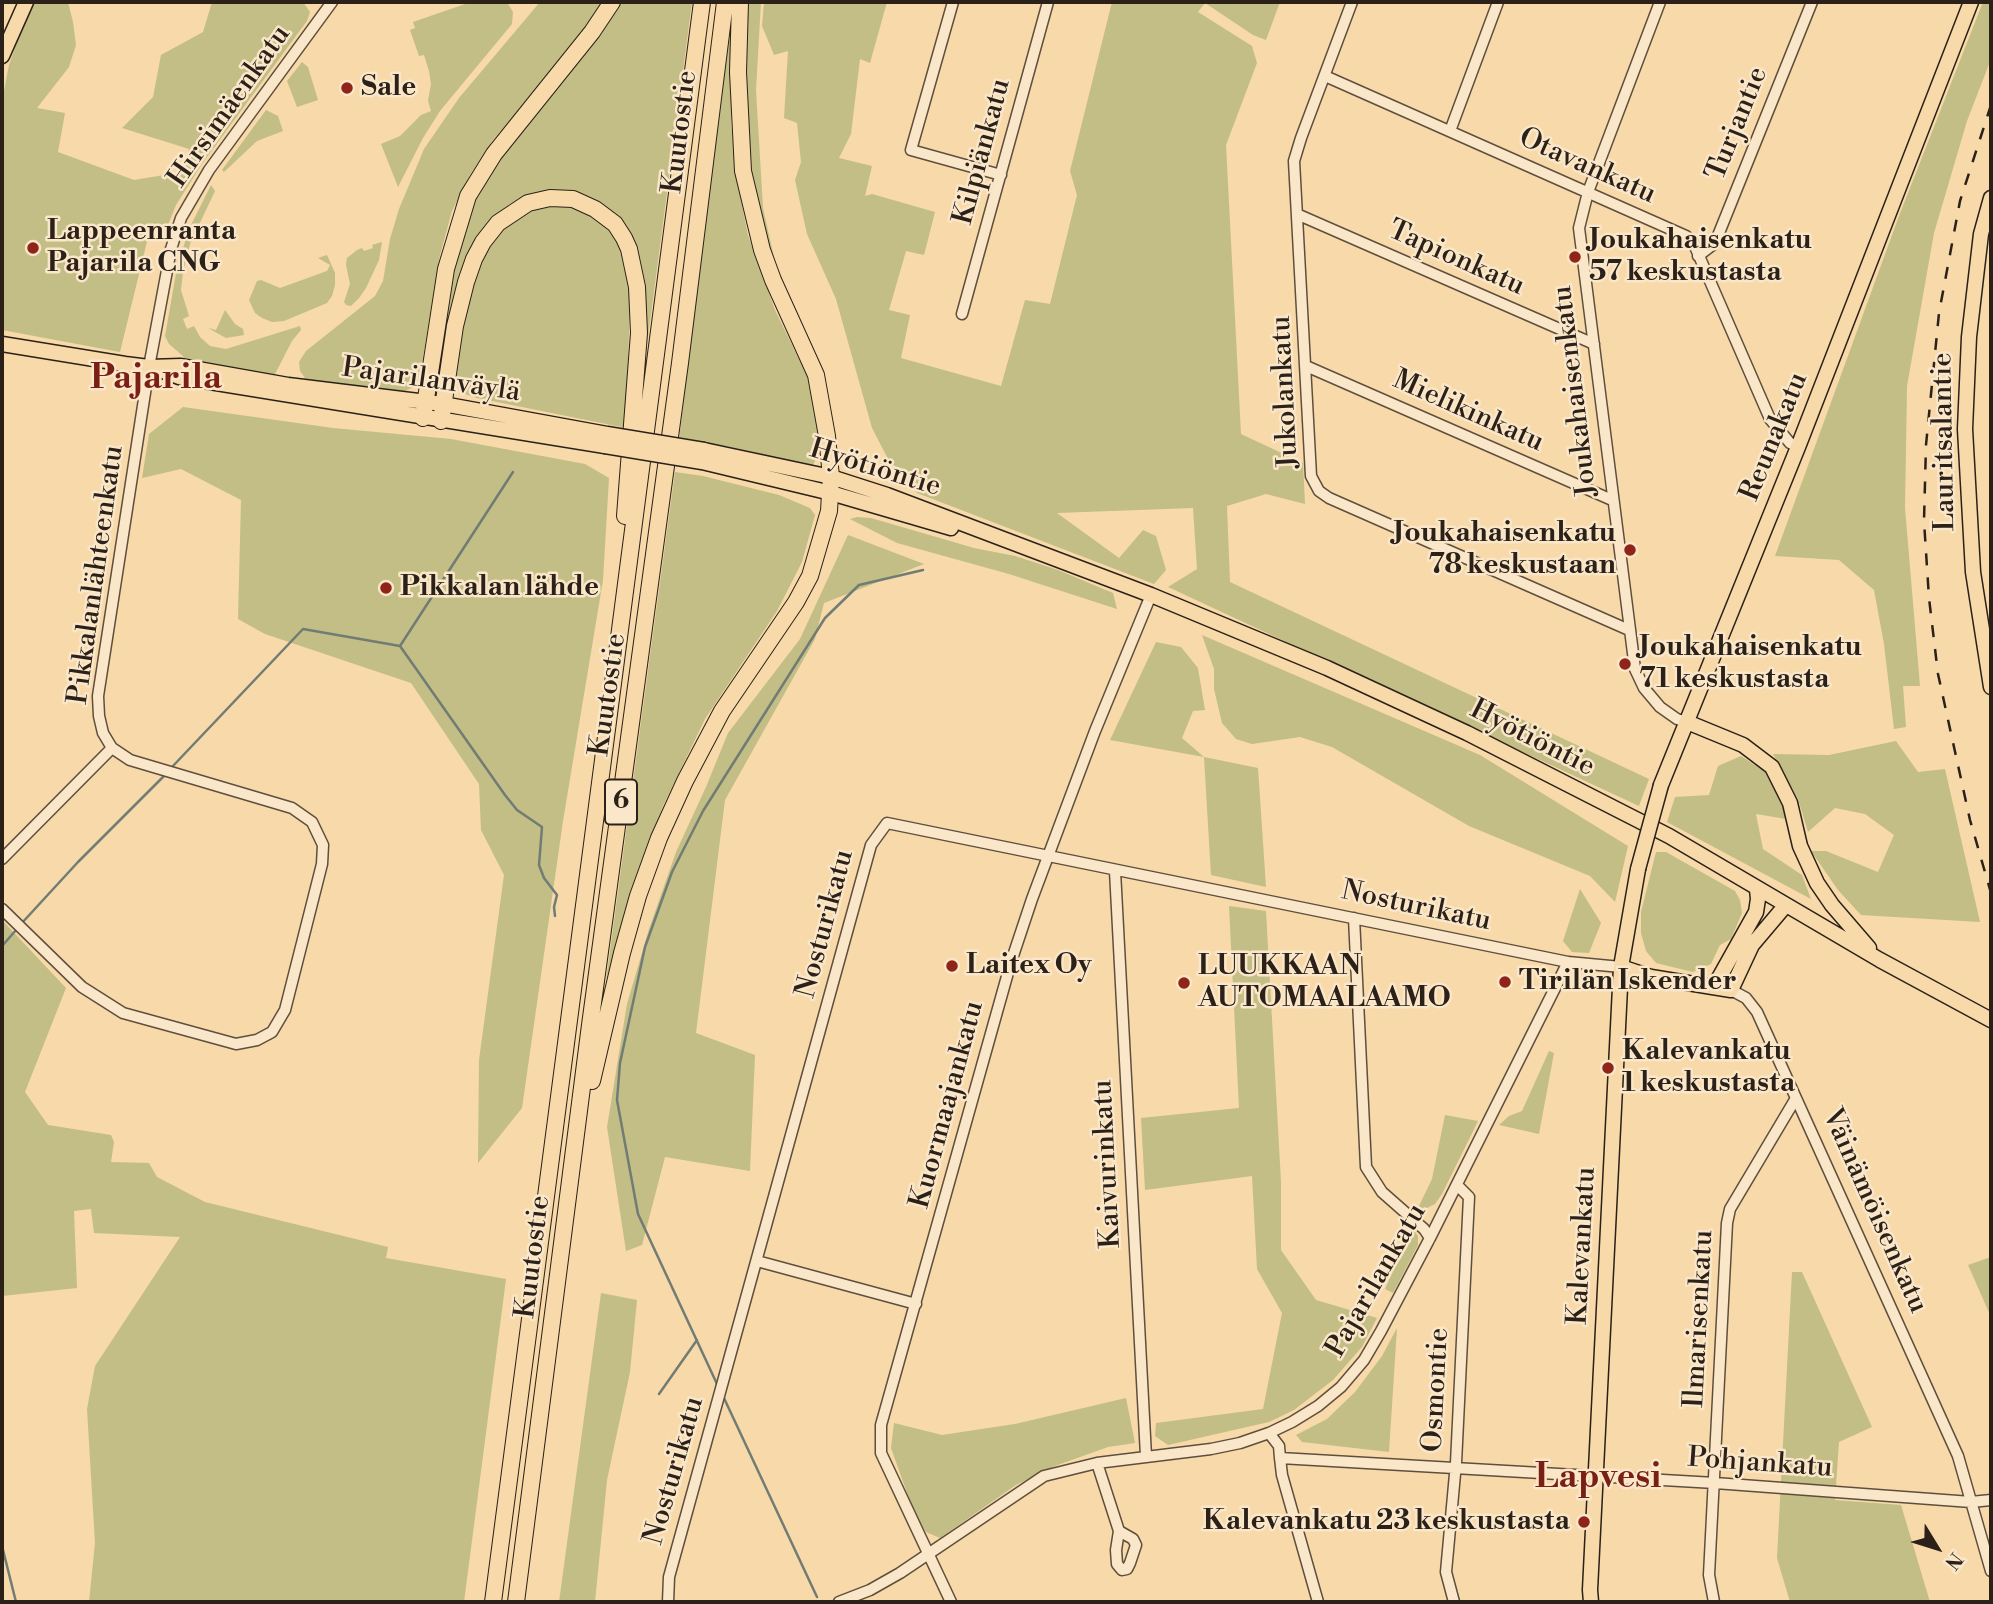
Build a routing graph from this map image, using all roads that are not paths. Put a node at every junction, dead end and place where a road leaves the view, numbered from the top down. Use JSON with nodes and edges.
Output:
{"nodes":[{"id":1,"x":26,"y":2,"type":"edge"},
{"id":2,"x":332,"y":2,"type":"edge"},
{"id":3,"x":612,"y":2,"type":"edge"},
{"id":4,"x":702,"y":2,"type":"edge"},
{"id":5,"x":725,"y":2,"type":"edge"},
{"id":6,"x":740,"y":2,"type":"edge"},
{"id":7,"x":953,"y":2,"type":"edge"},
{"id":8,"x":1048,"y":2,"type":"edge"},
{"id":9,"x":1352,"y":2,"type":"edge"},
{"id":10,"x":1498,"y":2,"type":"edge"},
{"id":11,"x":1660,"y":2,"type":"edge"},
{"id":12,"x":1812,"y":2,"type":"edge"},
{"id":13,"x":1971,"y":2,"type":"edge"},
{"id":14,"x":2,"y":56,"type":"edge"},
{"id":15,"x":1325,"y":76,"type":"junction"},
{"id":16,"x":1450,"y":131,"type":"junction"},
{"id":17,"x":1001,"y":174,"type":"junction"},
{"id":18,"x":1588,"y":192,"type":"junction"},
{"id":19,"x":1991,"y":198,"type":"edge"},
{"id":20,"x":1299,"y":215,"type":"junction"},
{"id":21,"x":1698,"y":256,"type":"junction"},
{"id":22,"x":962,"y":314,"type":"dead end"},
{"id":23,"x":2,"y":344,"type":"edge"},
{"id":24,"x":1594,"y":344,"type":"junction"},
{"id":25,"x":1306,"y":366,"type":"junction"},
{"id":26,"x":149,"y":367,"type":"junction"},
{"id":27,"x":443,"y":404,"type":"junction"},
{"id":28,"x":424,"y":410,"type":"junction"},
{"id":29,"x":441,"y":421,"type":"junction"},
{"id":30,"x":606,"y":440,"type":"junction"},
{"id":31,"x":1798,"y":447,"type":"junction"},
{"id":32,"x":703,"y":456,"type":"joint"},
{"id":33,"x":831,"y":485,"type":"junction"},
{"id":34,"x":1612,"y":500,"type":"junction"},
{"id":35,"x":1151,"y":595,"type":"junction"},
{"id":36,"x":1629,"y":630,"type":"junction"},
{"id":37,"x":1991,"y":687,"type":"edge"},
{"id":38,"x":1687,"y":722,"type":"junction"},
{"id":39,"x":112,"y":748,"type":"junction"},
{"id":40,"x":1049,"y":855,"type":"junction"},
{"id":41,"x":2,"y":859,"type":"edge"},
{"id":42,"x":1115,"y":871,"type":"junction"},
{"id":43,"x":586,"y":889,"type":"junction"},
{"id":44,"x":1757,"y":889,"type":"junction"},
{"id":45,"x":1633,"y":892,"type":"joint"},
{"id":46,"x":1785,"y":906,"type":"junction"},
{"id":47,"x":2,"y":909,"type":"edge"},
{"id":48,"x":1354,"y":918,"type":"junction"},
{"id":49,"x":1880,"y":960,"type":"junction"},
{"id":50,"x":1568,"y":962,"type":"junction"},
{"id":51,"x":1622,"y":967,"type":"junction"},
{"id":52,"x":1714,"y":987,"type":"junction"},
{"id":53,"x":1731,"y":990,"type":"junction"},
{"id":54,"x":1991,"y":1020,"type":"edge"},
{"id":55,"x":1796,"y":1098,"type":"junction"},
{"id":56,"x":1457,"y":1185,"type":"junction"},
{"id":57,"x":1430,"y":1238,"type":"junction"},
{"id":58,"x":757,"y":1261,"type":"junction"},
{"id":59,"x":916,"y":1304,"type":"junction"},
{"id":60,"x":551,"y":1332,"type":"junction"},
{"id":61,"x":1269,"y":1433,"type":"junction"},
{"id":62,"x":1146,"y":1456,"type":"junction"},
{"id":63,"x":1280,"y":1458,"type":"junction"},
{"id":64,"x":1097,"y":1463,"type":"junction"},
{"id":65,"x":1456,"y":1469,"type":"junction"},
{"id":66,"x":1595,"y":1476,"type":"junction"},
{"id":67,"x":1715,"y":1483,"type":"junction"},
{"id":68,"x":1991,"y":1500,"type":"edge"},
{"id":69,"x":1971,"y":1502,"type":"junction"},
{"id":70,"x":1119,"y":1531,"type":"dead end"},
{"id":71,"x":928,"y":1553,"type":"junction"},
{"id":72,"x":1991,"y":1571,"type":"edge"},
{"id":73,"x":493,"y":1602,"type":"edge"},
{"id":74,"x":516,"y":1602,"type":"edge"},
{"id":75,"x":668,"y":1602,"type":"edge"},
{"id":76,"x":839,"y":1602,"type":"edge"},
{"id":77,"x":951,"y":1602,"type":"edge"},
{"id":78,"x":1318,"y":1602,"type":"edge"},
{"id":79,"x":1454,"y":1602,"type":"edge"},
{"id":80,"x":1591,"y":1602,"type":"edge"},
{"id":81,"x":1714,"y":1602,"type":"edge"}],
"edges":[{"from":1,"to":14,"type":"main road"},
{"from":2,"to":26,"type":"street","name":"Hirsimäenkatu"},
{"from":3,"to":28,"type":"highway"},
{"from":4,"to":43,"type":"highway","name":"Kuutostie","number":"6"},
{"from":5,"to":60,"type":"highway","name":"Kuutostie","number":"6"},
{"from":6,"to":33,"type":"highway"},
{"from":7,"to":17,"type":"street"},
{"from":8,"to":17,"type":"street","name":"Kilpiänkatu"},
{"from":9,"to":15,"type":"street","name":"Jukolankatu"},
{"from":10,"to":16,"type":"street"},
{"from":11,"to":18,"type":"street","name":"Joukahaisenkatu"},
{"from":12,"to":21,"type":"street","name":"Turjantie"},
{"from":13,"to":31,"type":"main road","name":"Reunakatu"},
{"from":15,"to":16,"type":"street","name":"Otavankatu"},
{"from":15,"to":20,"type":"street","name":"Jukolankatu"},
{"from":16,"to":18,"type":"street","name":"Otavankatu"},
{"from":17,"to":22,"type":"street","name":"Kilpiänkatu"},
{"from":18,"to":21,"type":"street","name":"Otavankatu"},
{"from":18,"to":24,"type":"street","name":"Joukahaisenkatu"},
{"from":19,"to":37,"type":"main road","name":"Lauritsalantie"},
{"from":20,"to":24,"type":"street","name":"Tapionkatu"},
{"from":20,"to":25,"type":"street","name":"Jukolankatu"},
{"from":21,"to":31,"type":"street","name":"Otavankatu"},
{"from":23,"to":26,"type":"main road","name":"Pajarilanväylä"},
{"from":24,"to":34,"type":"street","name":"Joukahaisenkatu"},
{"from":25,"to":34,"type":"street","name":"Mielikinkatu"},
{"from":25,"to":36,"type":"street","name":"Jukolankatu"},
{"from":26,"to":28,"type":"main road","name":"Pajarilanväylä"},
{"from":26,"to":39,"type":"street","name":"Pikkalanlähteenkatu"},
{"from":27,"to":28,"type":"main road","name":"Pajarilanväylä"},
{"from":27,"to":29,"type":"highway"},
{"from":27,"to":30,"type":"main road","name":"Pajarilanväylä"},
{"from":27,"to":43,"type":"highway"},
{"from":28,"to":29,"type":"main road","name":"Pajarilanväylä"},
{"from":29,"to":30,"type":"main road","name":"Pajarilanväylä"},
{"from":30,"to":32,"type":"main road","name":"Pajarilanväylä","bridge":true},
{"from":31,"to":38,"type":"main road","name":"Reunakatu"},
{"from":32,"to":33,"type":"main road","name":"Hyötiöntie"},
{"from":33,"to":35,"type":"main road","name":"Hyötiöntie"},
{"from":33,"to":60,"type":"highway"},
{"from":34,"to":36,"type":"street","name":"Joukahaisenkatu"},
{"from":35,"to":40,"type":"street","name":"Kuormaajankatu"},
{"from":35,"to":44,"type":"main road","name":"Hyötiöntie"},
{"from":36,"to":38,"type":"street","name":"Joukahaisenkatu"},
{"from":38,"to":45,"type":"main road","name":"Reunakatu","bridge":true},
{"from":38,"to":49,"type":"main road"},
{"from":39,"to":41,"type":"street"},
{"from":39,"to":47,"type":"street"},
{"from":40,"to":42,"type":"street","name":"Nosturikatu"},
{"from":40,"to":58,"type":"street","name":"Nosturikatu"},
{"from":40,"to":59,"type":"street","name":"Kuormaajankatu"},
{"from":42,"to":48,"type":"street","name":"Nosturikatu"},
{"from":42,"to":62,"type":"street","name":"Kaivurinkatu"},
{"from":43,"to":73,"type":"highway","name":"Kuutostie","number":"6"},
{"from":44,"to":46,"type":"main road","name":"Hyötiöntie"},
{"from":44,"to":52,"type":"main road"},
{"from":45,"to":51,"type":"main road","name":"Kalevankatu"},
{"from":46,"to":49,"type":"main road","name":"Hyötiöntie"},
{"from":46,"to":53,"type":"main road"},
{"from":48,"to":50,"type":"street","name":"Nosturikatu"},
{"from":48,"to":57,"type":"street"},
{"from":49,"to":54,"type":"main road","name":"Hyötiöntie"},
{"from":50,"to":51,"type":"street","name":"Nosturikatu"},
{"from":50,"to":56,"type":"street","name":"Pajarilankatu"},
{"from":51,"to":52,"type":"main road"},
{"from":51,"to":66,"type":"main road","name":"Kalevankatu"},
{"from":52,"to":53,"type":"main road"},
{"from":53,"to":55,"type":"street","name":"Väinämöisenkatu"},
{"from":55,"to":67,"type":"street","name":"Ilmarisenkatu"},
{"from":55,"to":69,"type":"street","name":"Väinämöisenkatu"},
{"from":56,"to":57,"type":"street","name":"Pajarilankatu"},
{"from":56,"to":65,"type":"street","name":"Osmontie"},
{"from":57,"to":61,"type":"street","name":"Pajarilankatu"},
{"from":58,"to":59,"type":"street"},
{"from":58,"to":75,"type":"street","name":"Nosturikatu"},
{"from":59,"to":71,"type":"street","name":"Kuormaajankatu"},
{"from":60,"to":74,"type":"highway","name":"Kuutostie","number":"6"},
{"from":61,"to":62,"type":"street","name":"Pajarilankatu"},
{"from":61,"to":63,"type":"street"},
{"from":62,"to":64,"type":"street","name":"Pajarilankatu"},
{"from":63,"to":65,"type":"street","name":"Pohjankatu"},
{"from":63,"to":78,"type":"street"},
{"from":64,"to":70,"type":"street"},
{"from":64,"to":71,"type":"street","name":"Pajarilankatu"},
{"from":65,"to":66,"type":"street","name":"Pohjankatu"},
{"from":65,"to":79,"type":"street","name":"Osmontie"},
{"from":66,"to":67,"type":"street","name":"Pohjankatu"},
{"from":66,"to":80,"type":"main road","name":"Kalevankatu"},
{"from":67,"to":69,"type":"street","name":"Pohjankatu"},
{"from":67,"to":81,"type":"street","name":"Ilmarisenkatu"},
{"from":68,"to":69,"type":"street","name":"Pohjankatu"},
{"from":69,"to":72,"type":"street","name":"Väinämöisenkatu"},
{"from":71,"to":76,"type":"street","name":"Pajarilankatu"},
{"from":71,"to":77,"type":"street","name":"Kuormaajankatu"}]}
